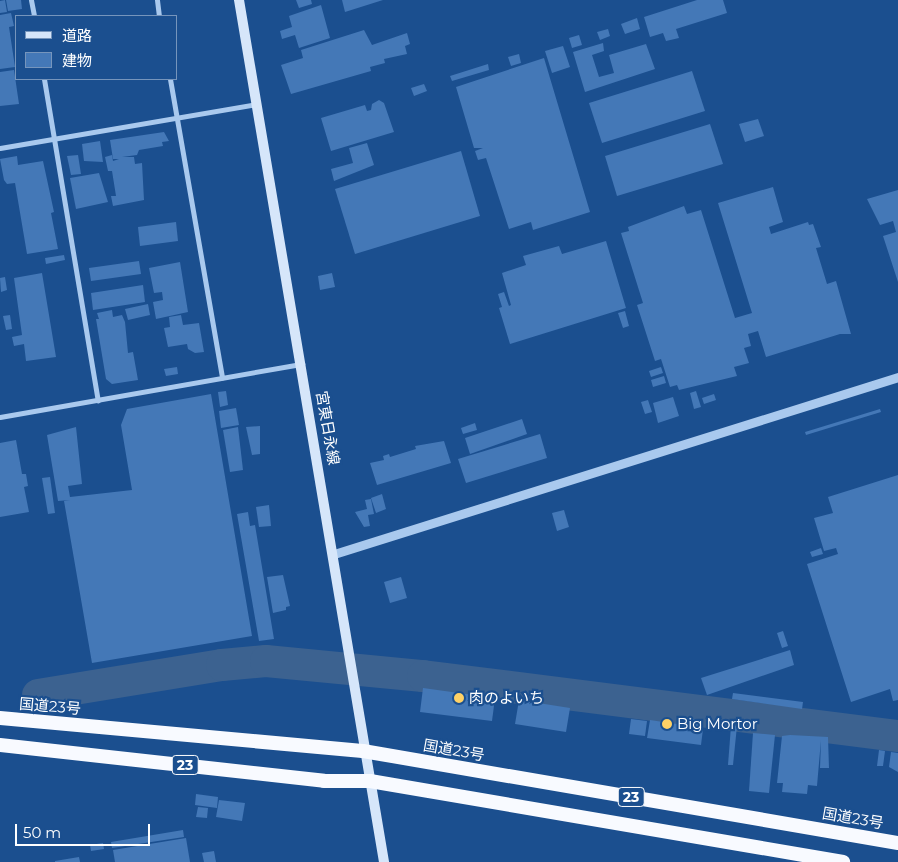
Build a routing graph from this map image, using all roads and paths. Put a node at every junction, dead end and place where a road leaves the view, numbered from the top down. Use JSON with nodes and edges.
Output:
{"nodes":[{"id":1,"x":31,"y":0,"type":"edge"},
{"id":2,"x":157,"y":0,"type":"edge"},
{"id":3,"x":239,"y":0,"type":"edge"},
{"id":4,"x":34,"y":15,"type":"edge"},
{"id":5,"x":159,"y":15,"type":"edge"},
{"id":6,"x":44,"y":80,"type":"edge"},
{"id":7,"x":170,"y":80,"type":"edge"},
{"id":8,"x":257,"y":104,"type":"junction"},
{"id":9,"x":176,"y":118,"type":"junction"},
{"id":10,"x":54,"y":138,"type":"junction"},
{"id":11,"x":0,"y":148,"type":"edge"},
{"id":12,"x":302,"y":364,"type":"junction"},
{"id":13,"x":222,"y":377,"type":"junction"},
{"id":14,"x":898,"y":377,"type":"edge"},
{"id":15,"x":98,"y":400,"type":"junction"},
{"id":16,"x":0,"y":417,"type":"edge"},
{"id":17,"x":334,"y":554,"type":"junction"},
{"id":18,"x":0,"y":718,"type":"edge"},
{"id":19,"x":0,"y":745,"type":"edge"},
{"id":20,"x":363,"y":751,"type":"junction"},
{"id":21,"x":370,"y":782,"type":"junction"},
{"id":22,"x":898,"y":843,"type":"edge"},
{"id":23,"x":384,"y":862,"type":"edge"},
{"id":24,"x":843,"y":862,"type":"edge"}],
"edges":[{"from":1,"to":4,"type":"street"},
{"from":2,"to":5,"type":"street"},
{"from":3,"to":8,"type":"main road","name":"宮東日永線"},
{"from":6,"to":10,"type":"street"},
{"from":7,"to":9,"type":"street"},
{"from":8,"to":9,"type":"street"},
{"from":8,"to":12,"type":"main road","name":"宮東日永線"},
{"from":9,"to":10,"type":"street"},
{"from":9,"to":13,"type":"street"},
{"from":10,"to":11,"type":"street"},
{"from":10,"to":15,"type":"street"},
{"from":12,"to":13,"type":"street"},
{"from":12,"to":17,"type":"main road","name":"宮東日永線"},
{"from":13,"to":15,"type":"street"},
{"from":14,"to":17,"type":"street"},
{"from":15,"to":16,"type":"street"},
{"from":17,"to":20,"type":"main road","name":"宮東日永線"},
{"from":18,"to":20,"type":"highway","name":"国道23号","number":"23"},
{"from":19,"to":21,"type":"highway","number":"23"},
{"from":20,"to":21,"type":"main road","name":"宮東日永線"},
{"from":20,"to":22,"type":"highway","name":"国道23号","number":"23"},
{"from":21,"to":23,"type":"main road","name":"宮東日永線"},
{"from":21,"to":24,"type":"highway","number":"23"}]}
